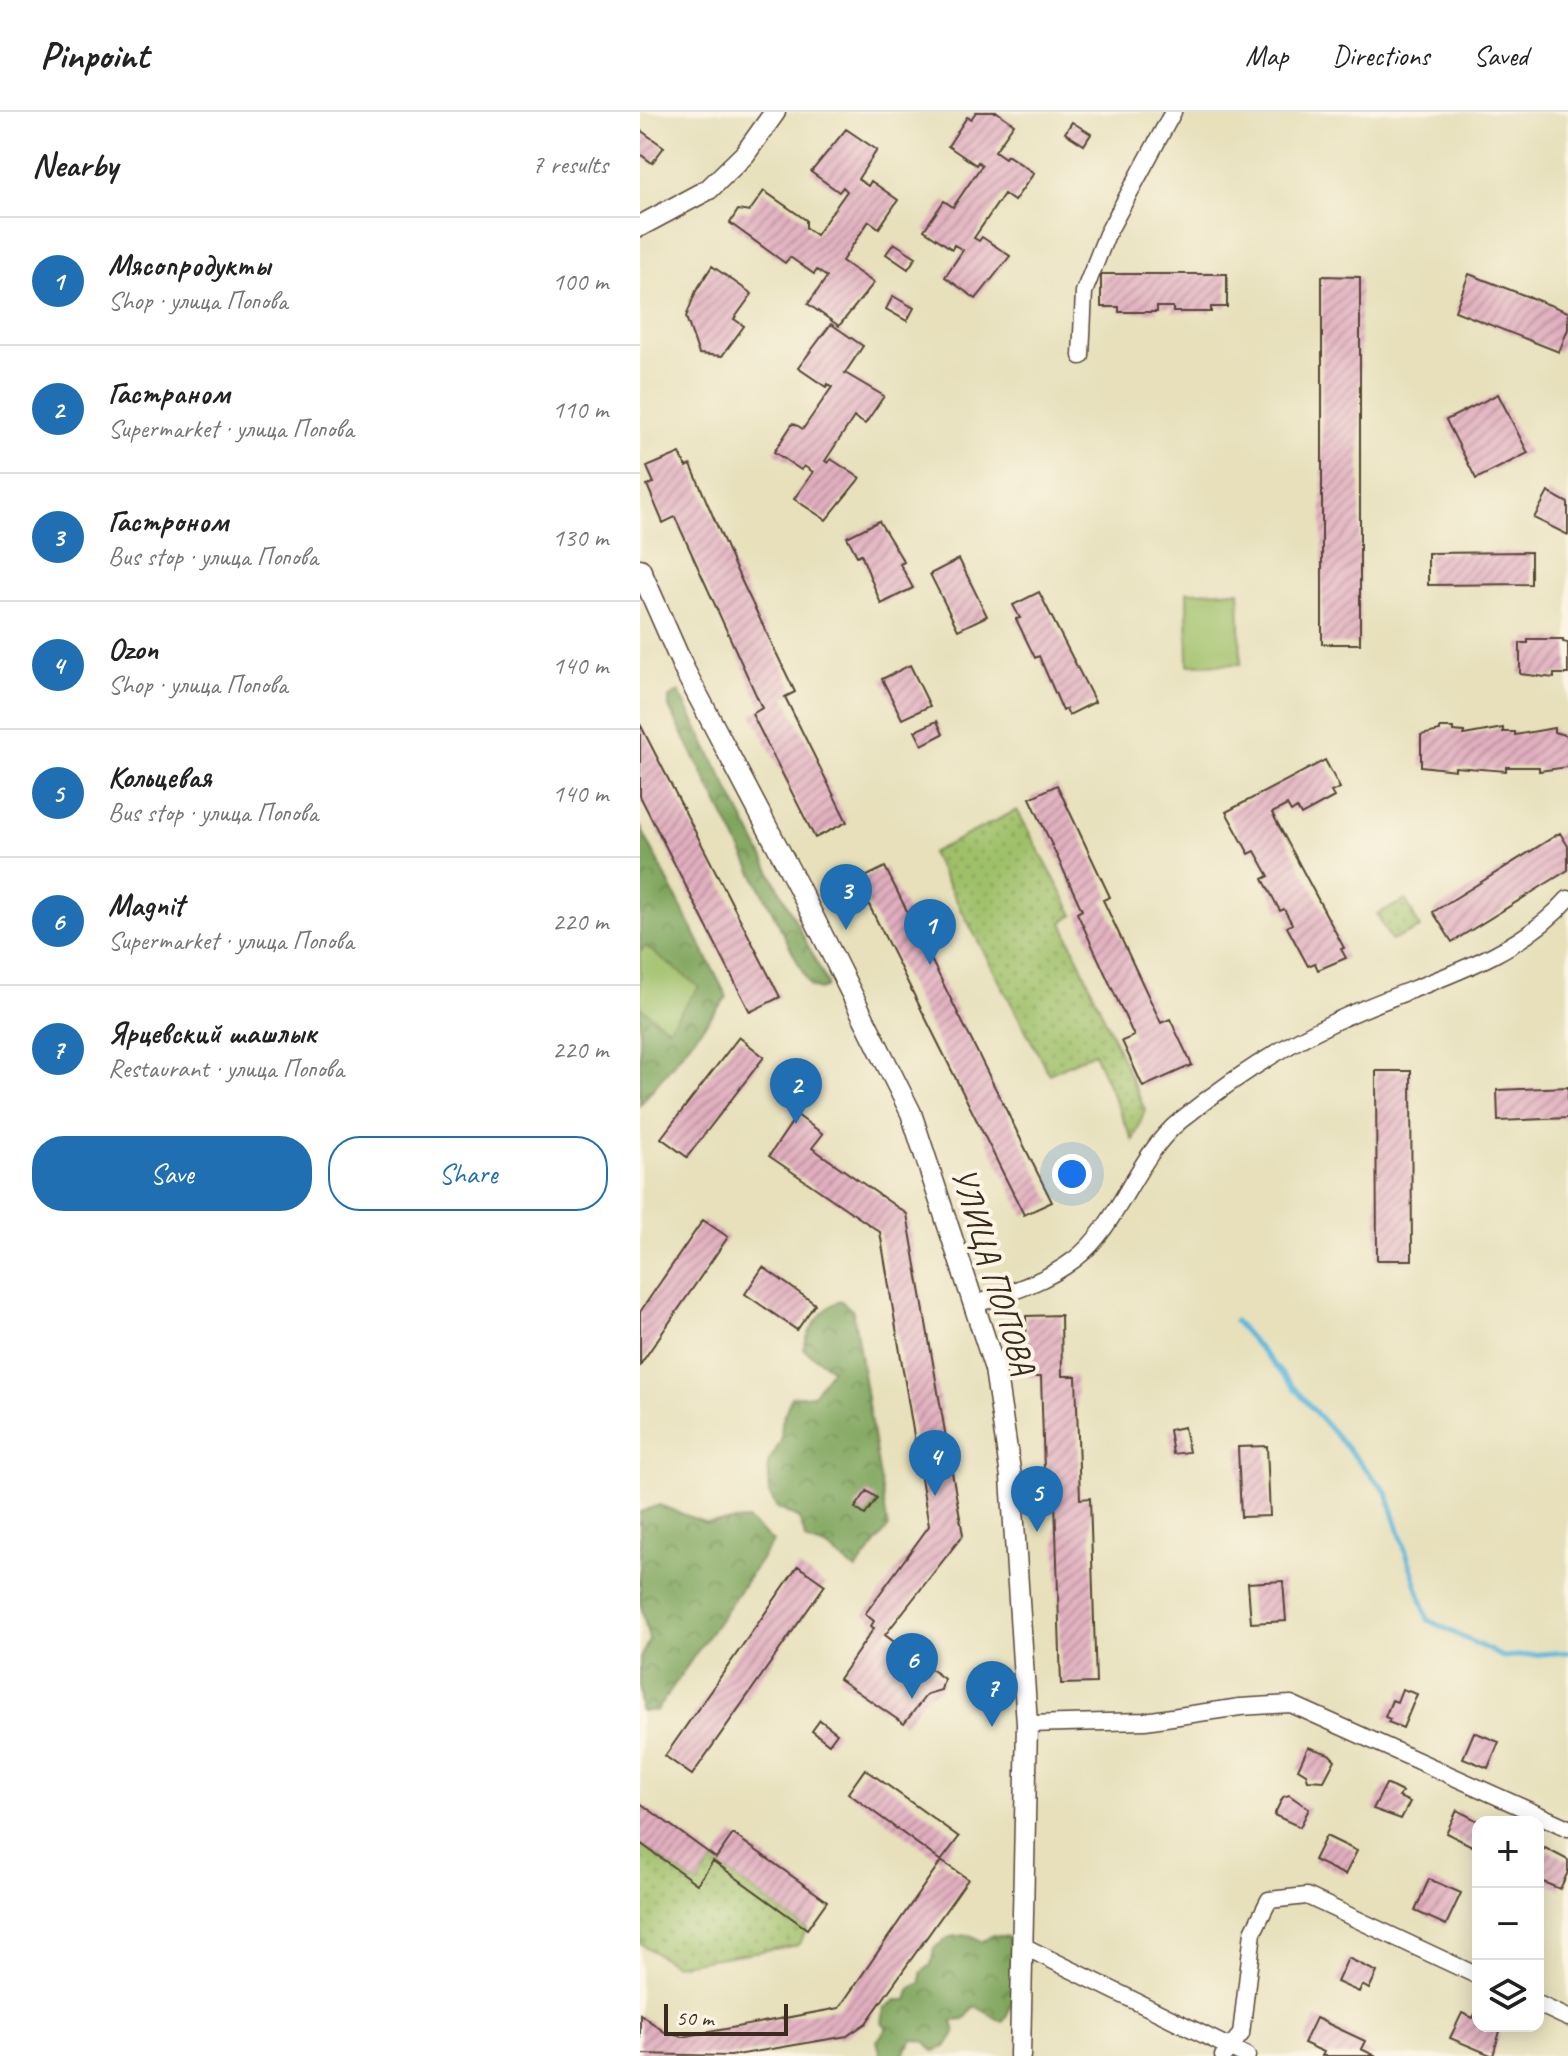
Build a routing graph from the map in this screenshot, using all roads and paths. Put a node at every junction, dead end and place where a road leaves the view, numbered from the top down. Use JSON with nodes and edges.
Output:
{"nodes":[{"id":1,"x":775,"y":112,"type":"edge"},
{"id":2,"x":1173,"y":112,"type":"edge"},
{"id":3,"x":640,"y":226,"type":"edge"},
{"id":4,"x":1081,"y":356,"type":"dead end"},
{"id":5,"x":640,"y":569,"type":"edge"},
{"id":6,"x":1568,"y":899,"type":"edge"},
{"id":7,"x":976,"y":1304,"type":"junction"},
{"id":8,"x":1027,"y":1724,"type":"junction"},
{"id":9,"x":1568,"y":1828,"type":"edge"},
{"id":10,"x":1023,"y":1946,"type":"junction"},
{"id":11,"x":1472,"y":1973,"type":"edge"},
{"id":12,"x":1544,"y":2007,"type":"edge"},
{"id":13,"x":1568,"y":2018,"type":"edge"},
{"id":14,"x":1226,"y":2051,"type":"edge"},
{"id":15,"x":1020,"y":2056,"type":"edge"},
{"id":16,"x":1247,"y":2056,"type":"edge"}],
"edges":[{"from":1,"to":3,"type":"street"},
{"from":2,"to":4,"type":"street"},
{"from":5,"to":7,"type":"street","name":"УЛИЦА ПОПОВА"},
{"from":6,"to":7,"type":"street"},
{"from":7,"to":8,"type":"street","name":"УЛИЦА ПОПОВА"},
{"from":8,"to":9,"type":"street"},
{"from":8,"to":10,"type":"street","name":"УЛИЦА ПОПОВА"},
{"from":10,"to":14,"type":"street"},
{"from":10,"to":15,"type":"street","name":"УЛИЦА ПОПОВА"},
{"from":11,"to":14,"type":"street"},
{"from":12,"to":13,"type":"street"},
{"from":14,"to":16,"type":"street"}]}
